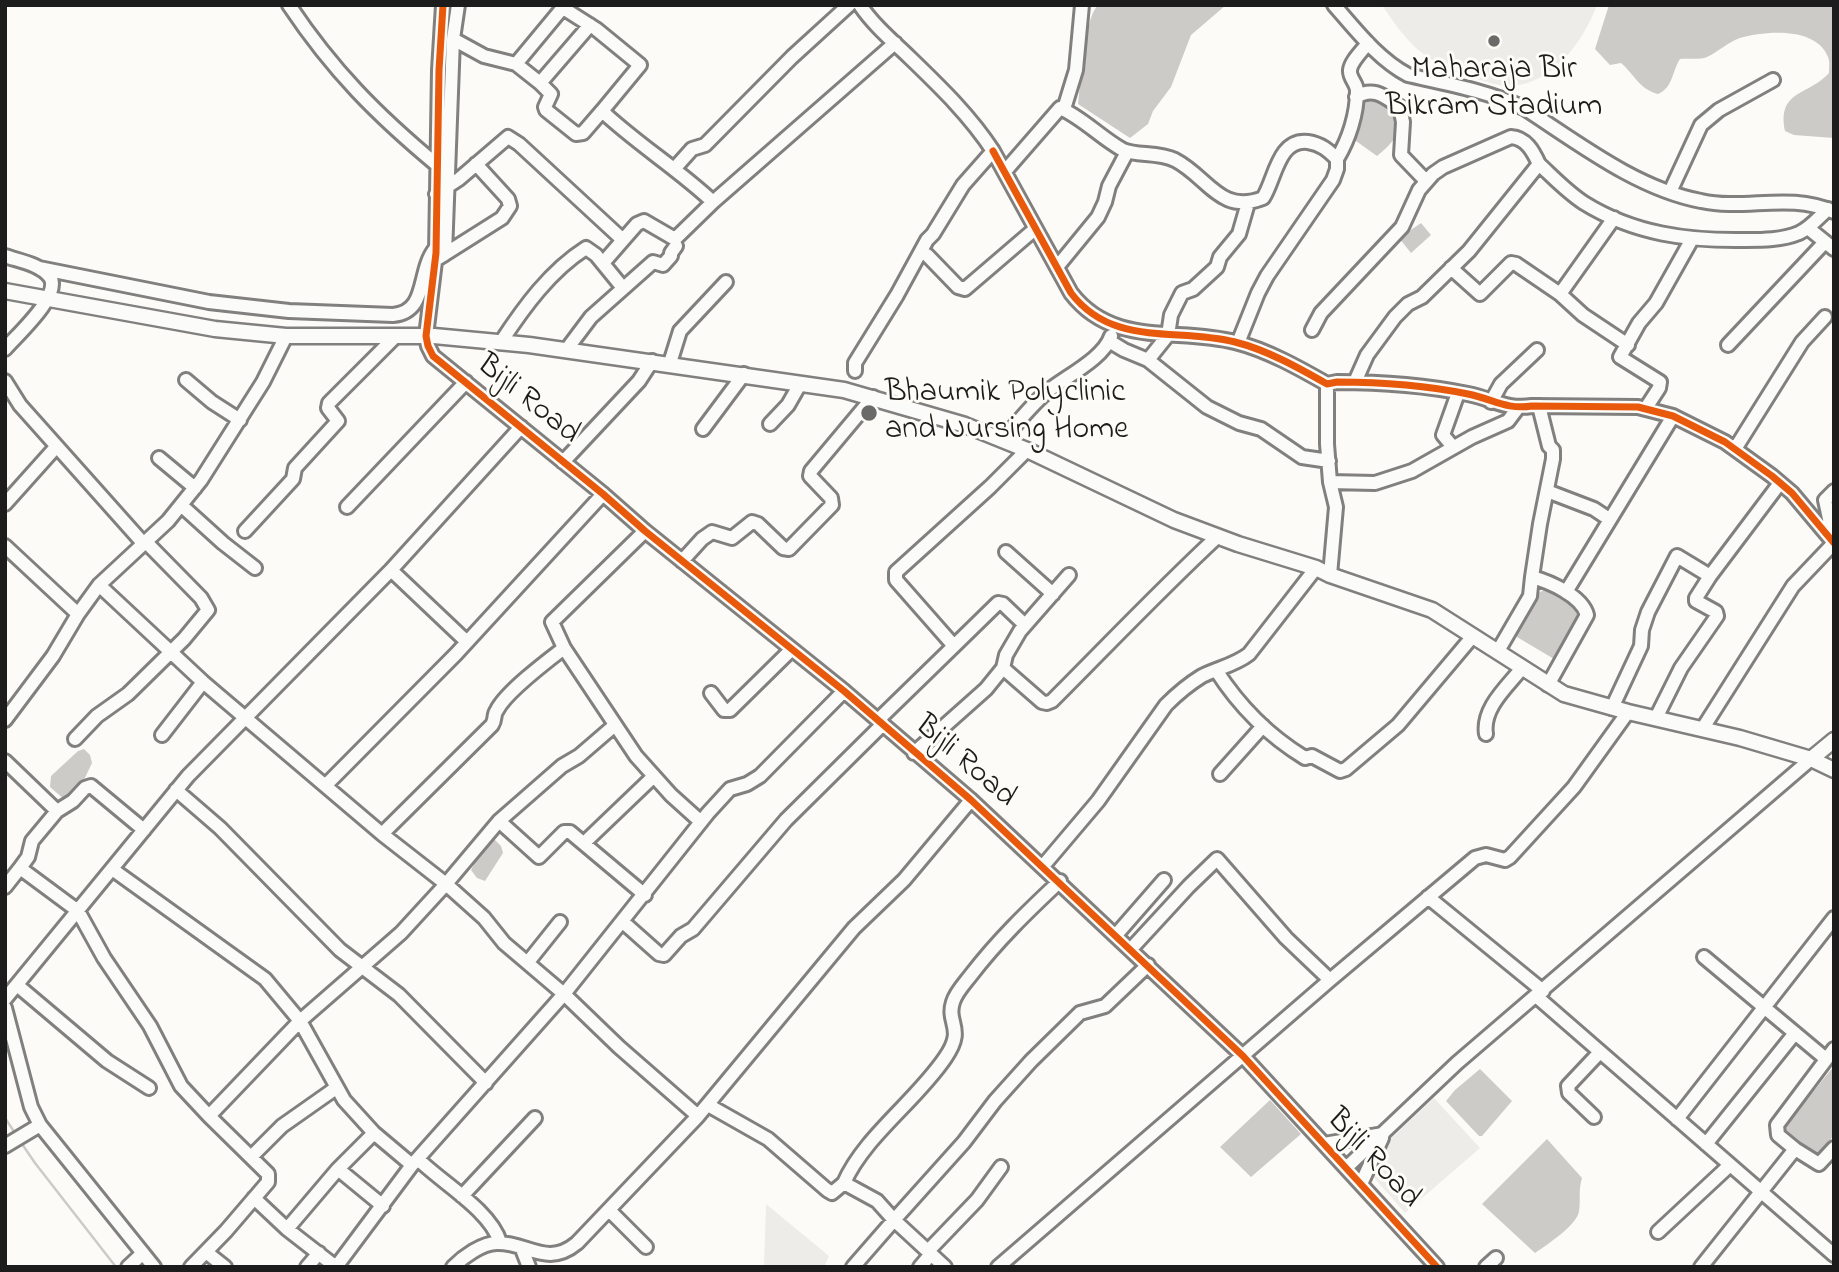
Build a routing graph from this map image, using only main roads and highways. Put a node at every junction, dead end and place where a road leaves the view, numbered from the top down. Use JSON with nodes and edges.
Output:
{"nodes":[{"id":1,"x":5,"y":291,"type":"edge"},
{"id":2,"x":1834,"y":740,"type":"edge"},
{"id":3,"x":1811,"y":759,"type":"junction"},
{"id":4,"x":1834,"y":769,"type":"edge"}],
"edges":[{"from":1,"to":3,"type":"main road"},
{"from":2,"to":3,"type":"main road"},
{"from":3,"to":4,"type":"main road"}]}
